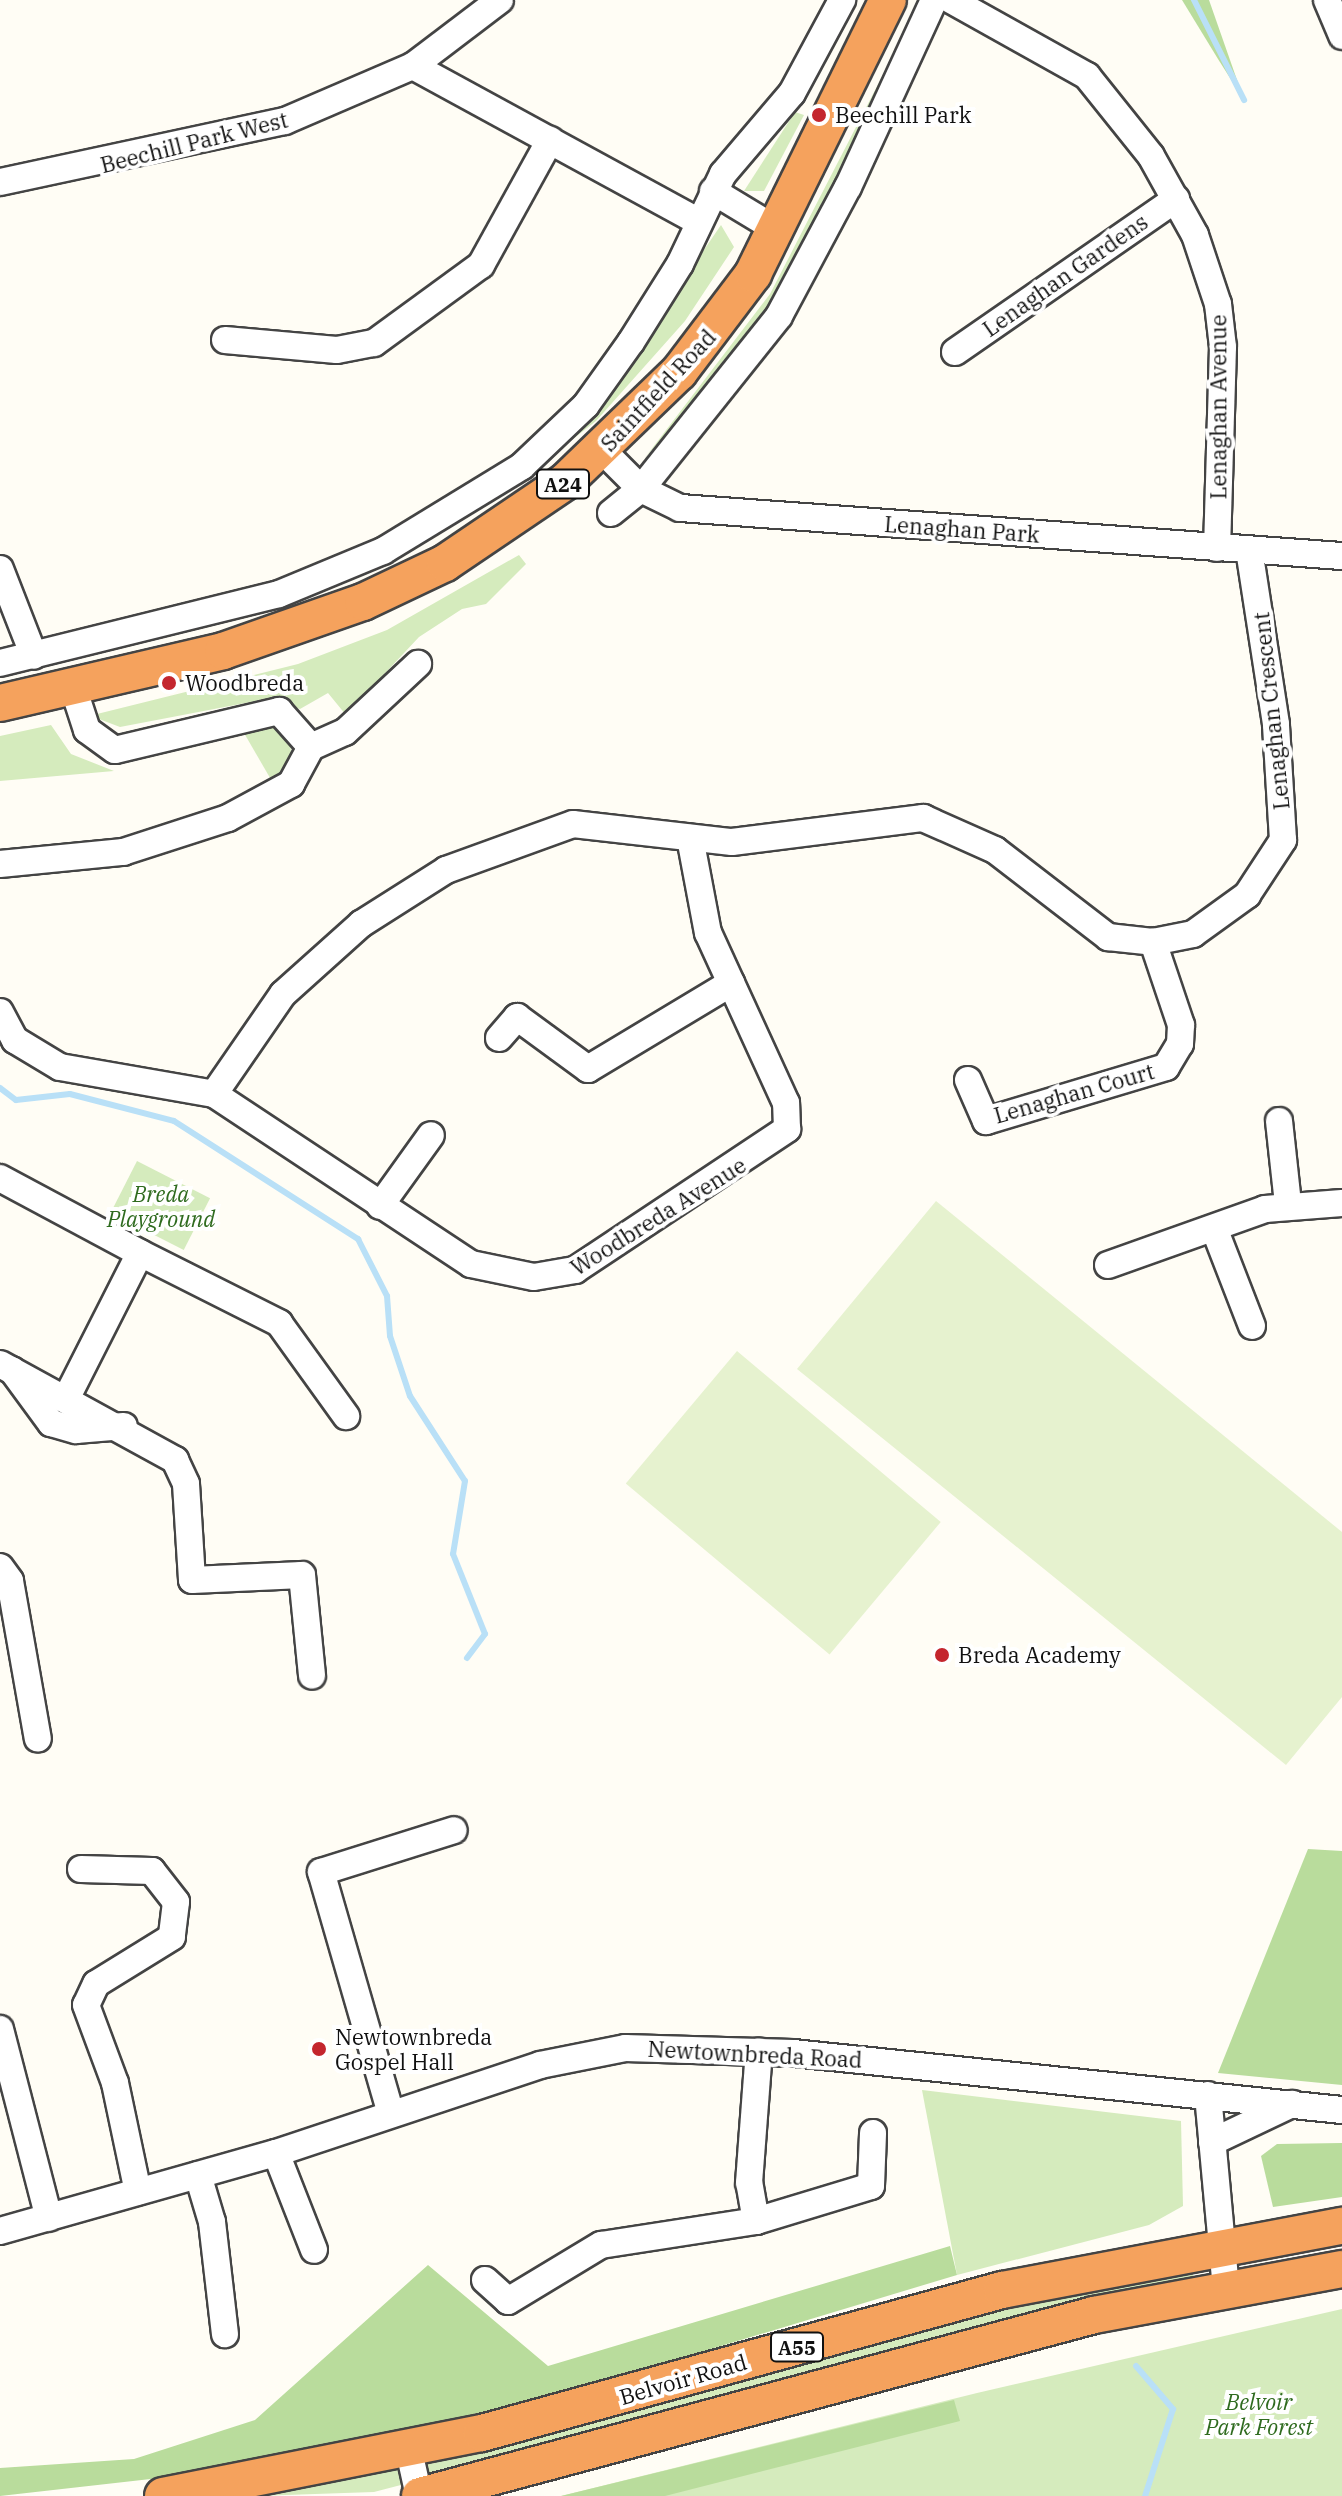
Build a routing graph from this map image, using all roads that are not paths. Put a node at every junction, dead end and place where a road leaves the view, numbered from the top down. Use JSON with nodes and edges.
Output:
{"nodes":[{"id":1,"x":500,"y":0,"type":"edge"},
{"id":2,"x":842,"y":0,"type":"edge"},
{"id":3,"x":888,"y":0,"type":"edge"},
{"id":4,"x":934,"y":0,"type":"edge"},
{"id":5,"x":951,"y":0,"type":"edge"},
{"id":6,"x":1327,"y":0,"type":"edge"},
{"id":7,"x":1342,"y":36,"type":"edge"},
{"id":8,"x":413,"y":66,"type":"junction"},
{"id":9,"x":550,"y":140,"type":"junction"},
{"id":10,"x":0,"y":182,"type":"edge"},
{"id":11,"x":713,"y":191,"type":"junction"},
{"id":12,"x":1176,"y":199,"type":"junction"},
{"id":13,"x":699,"y":222,"type":"junction"},
{"id":14,"x":779,"y":231,"type":"junction"},
{"id":15,"x":225,"y":340,"type":"dead end"},
{"id":16,"x":955,"y":352,"type":"dead end"},
{"id":17,"x":603,"y":451,"type":"junction"},
{"id":18,"x":641,"y":489,"type":"junction"},
{"id":19,"x":611,"y":513,"type":"dead end"},
{"id":20,"x":1217,"y":548,"type":"junction"},
{"id":21,"x":1249,"y":550,"type":"junction"},
{"id":22,"x":1342,"y":556,"type":"edge"},
{"id":23,"x":0,"y":569,"type":"edge"},
{"id":24,"x":34,"y":656,"type":"junction"},
{"id":25,"x":0,"y":663,"type":"edge"},
{"id":26,"x":418,"y":664,"type":"dead end"},
{"id":27,"x":73,"y":687,"type":"junction"},
{"id":28,"x":0,"y":703,"type":"edge"},
{"id":29,"x":311,"y":747,"type":"junction"},
{"id":30,"x":690,"y":838,"type":"junction"},
{"id":31,"x":0,"y":864,"type":"edge"},
{"id":32,"x":1153,"y":942,"type":"junction"},
{"id":33,"x":731,"y":983,"type":"junction"},
{"id":34,"x":0,"y":1012,"type":"edge"},
{"id":35,"x":499,"y":1038,"type":"dead end"},
{"id":36,"x":968,"y":1080,"type":"dead end"},
{"id":37,"x":214,"y":1094,"type":"junction"},
{"id":38,"x":1279,"y":1121,"type":"dead end"},
{"id":39,"x":431,"y":1135,"type":"dead end"},
{"id":40,"x":0,"y":1178,"type":"edge"},
{"id":41,"x":1342,"y":1203,"type":"edge"},
{"id":42,"x":1288,"y":1204,"type":"junction"},
{"id":43,"x":380,"y":1206,"type":"junction"},
{"id":44,"x":1214,"y":1228,"type":"junction"},
{"id":45,"x":140,"y":1253,"type":"junction"},
{"id":46,"x":1108,"y":1265,"type":"dead end"},
{"id":47,"x":1252,"y":1326,"type":"dead end"},
{"id":48,"x":6,"y":1367,"type":"edge"},
{"id":49,"x":67,"y":1397,"type":"junction"},
{"id":50,"x":346,"y":1416,"type":"dead end"},
{"id":51,"x":124,"y":1426,"type":"junction"},
{"id":52,"x":0,"y":1567,"type":"edge"},
{"id":53,"x":312,"y":1676,"type":"dead end"},
{"id":54,"x":38,"y":1739,"type":"dead end"},
{"id":55,"x":454,"y":1830,"type":"dead end"},
{"id":56,"x":81,"y":1869,"type":"dead end"},
{"id":57,"x":0,"y":2029,"type":"edge"},
{"id":58,"x":759,"y":2051,"type":"junction"},
{"id":59,"x":1208,"y":2095,"type":"junction"},
{"id":60,"x":1292,"y":2104,"type":"junction"},
{"id":61,"x":1342,"y":2110,"type":"edge"},
{"id":62,"x":391,"y":2114,"type":"junction"},
{"id":63,"x":873,"y":2133,"type":"dead end"},
{"id":64,"x":1212,"y":2142,"type":"junction"},
{"id":65,"x":276,"y":2153,"type":"junction"},
{"id":66,"x":198,"y":2175,"type":"junction"},
{"id":67,"x":138,"y":2192,"type":"junction"},
{"id":68,"x":49,"y":2218,"type":"junction"},
{"id":69,"x":756,"y":2221,"type":"junction"},
{"id":70,"x":1342,"y":2226,"type":"edge"},
{"id":71,"x":0,"y":2231,"type":"edge"},
{"id":72,"x":1221,"y":2244,"type":"junction"},
{"id":73,"x":314,"y":2250,"type":"dead end"},
{"id":74,"x":1342,"y":2269,"type":"edge"},
{"id":75,"x":485,"y":2280,"type":"dead end"},
{"id":76,"x":1226,"y":2288,"type":"junction"},
{"id":77,"x":225,"y":2334,"type":"dead end"},
{"id":78,"x":409,"y":2451,"type":"junction"},
{"id":79,"x":163,"y":2496,"type":"edge"},
{"id":80,"x":420,"y":2496,"type":"edge"}],
"edges":[{"from":1,"to":8,"type":"street","name":"Beechill Park West"},
{"from":2,"to":11,"type":"street","name":"Saintfield Road"},
{"from":3,"to":14,"type":"highway","name":"Saintfield Road","number":"A24"},
{"from":4,"to":18,"type":"street","name":"Saintfield Road"},
{"from":5,"to":12,"type":"street","name":"Lenaghan Avenue"},
{"from":6,"to":7,"type":"street"},
{"from":8,"to":9,"type":"street"},
{"from":8,"to":10,"type":"street","name":"Beechill Park West"},
{"from":9,"to":13,"type":"street"},
{"from":9,"to":15,"type":"street"},
{"from":11,"to":13,"type":"street","name":"Saintfield Road"},
{"from":11,"to":14,"type":"street"},
{"from":12,"to":16,"type":"street","name":"Lenaghan Gardens"},
{"from":12,"to":20,"type":"street","name":"Lenaghan Avenue"},
{"from":13,"to":24,"type":"street","name":"Saintfield Road"},
{"from":14,"to":17,"type":"highway","name":"Saintfield Road","number":"A24"},
{"from":17,"to":18,"type":"street","name":"Lenaghan Park"},
{"from":17,"to":27,"type":"highway","name":"Saintfield Road","number":"A24"},
{"from":18,"to":19,"type":"street","name":"Saintfield Road"},
{"from":18,"to":20,"type":"street","name":"Lenaghan Park"},
{"from":20,"to":21,"type":"street","name":"Lenaghan Park"},
{"from":21,"to":22,"type":"street","name":"Lenaghan Park"},
{"from":21,"to":32,"type":"street","name":"Lenaghan Crescent"},
{"from":23,"to":24,"type":"street"},
{"from":24,"to":25,"type":"street","name":"Saintfield Road"},
{"from":26,"to":29,"type":"street"},
{"from":27,"to":28,"type":"highway","name":"Saintfield Road","number":"A24"},
{"from":27,"to":29,"type":"street"},
{"from":29,"to":31,"type":"street"},
{"from":30,"to":32,"type":"street","name":"Lenaghan Crescent"},
{"from":30,"to":33,"type":"street","name":"Woodbreda Avenue"},
{"from":30,"to":37,"type":"street","name":"Lenaghan Crescent"},
{"from":32,"to":36,"type":"street","name":"Lenaghan Court"},
{"from":33,"to":35,"type":"street"},
{"from":33,"to":43,"type":"street","name":"Woodbreda Avenue"},
{"from":34,"to":37,"type":"street"},
{"from":37,"to":43,"type":"street","name":"Woodbreda Avenue"},
{"from":38,"to":42,"type":"street"},
{"from":39,"to":43,"type":"street"},
{"from":40,"to":45,"type":"street"},
{"from":41,"to":42,"type":"street"},
{"from":42,"to":44,"type":"street"},
{"from":44,"to":46,"type":"street"},
{"from":44,"to":47,"type":"street"},
{"from":45,"to":49,"type":"street"},
{"from":45,"to":50,"type":"street"},
{"from":48,"to":49,"type":"street"},
{"from":48,"to":51,"type":"street"},
{"from":49,"to":51,"type":"street"},
{"from":51,"to":53,"type":"street"},
{"from":52,"to":54,"type":"street"},
{"from":55,"to":62,"type":"street"},
{"from":56,"to":67,"type":"street"},
{"from":57,"to":68,"type":"street"},
{"from":58,"to":59,"type":"street","name":"Newtownbreda Road"},
{"from":58,"to":62,"type":"street","name":"Newtownbreda Road"},
{"from":58,"to":69,"type":"street"},
{"from":59,"to":60,"type":"street","name":"Newtownbreda Road"},
{"from":59,"to":64,"type":"street"},
{"from":60,"to":61,"type":"street","name":"Newtownbreda Road"},
{"from":60,"to":64,"type":"street"},
{"from":62,"to":65,"type":"street","name":"Newtownbreda Road"},
{"from":63,"to":69,"type":"street"},
{"from":64,"to":72,"type":"street"},
{"from":65,"to":66,"type":"street","name":"Newtownbreda Road"},
{"from":65,"to":73,"type":"street"},
{"from":66,"to":67,"type":"street","name":"Newtownbreda Road"},
{"from":66,"to":77,"type":"street"},
{"from":67,"to":68,"type":"street","name":"Newtownbreda Road"},
{"from":68,"to":71,"type":"street","name":"Newtownbreda Road"},
{"from":69,"to":75,"type":"street"},
{"from":70,"to":72,"type":"highway","name":"Belvoir Road","number":"A55"},
{"from":72,"to":76,"type":"street"},
{"from":72,"to":78,"type":"highway","name":"Belvoir Road","number":"A55"},
{"from":74,"to":76,"type":"highway","name":"Belvoir Road","number":"A55"},
{"from":76,"to":80,"type":"highway","name":"Belvoir Road","number":"A55"},
{"from":78,"to":79,"type":"highway","name":"Belvoir Road","number":"A55"},
{"from":78,"to":80,"type":"street"}]}
